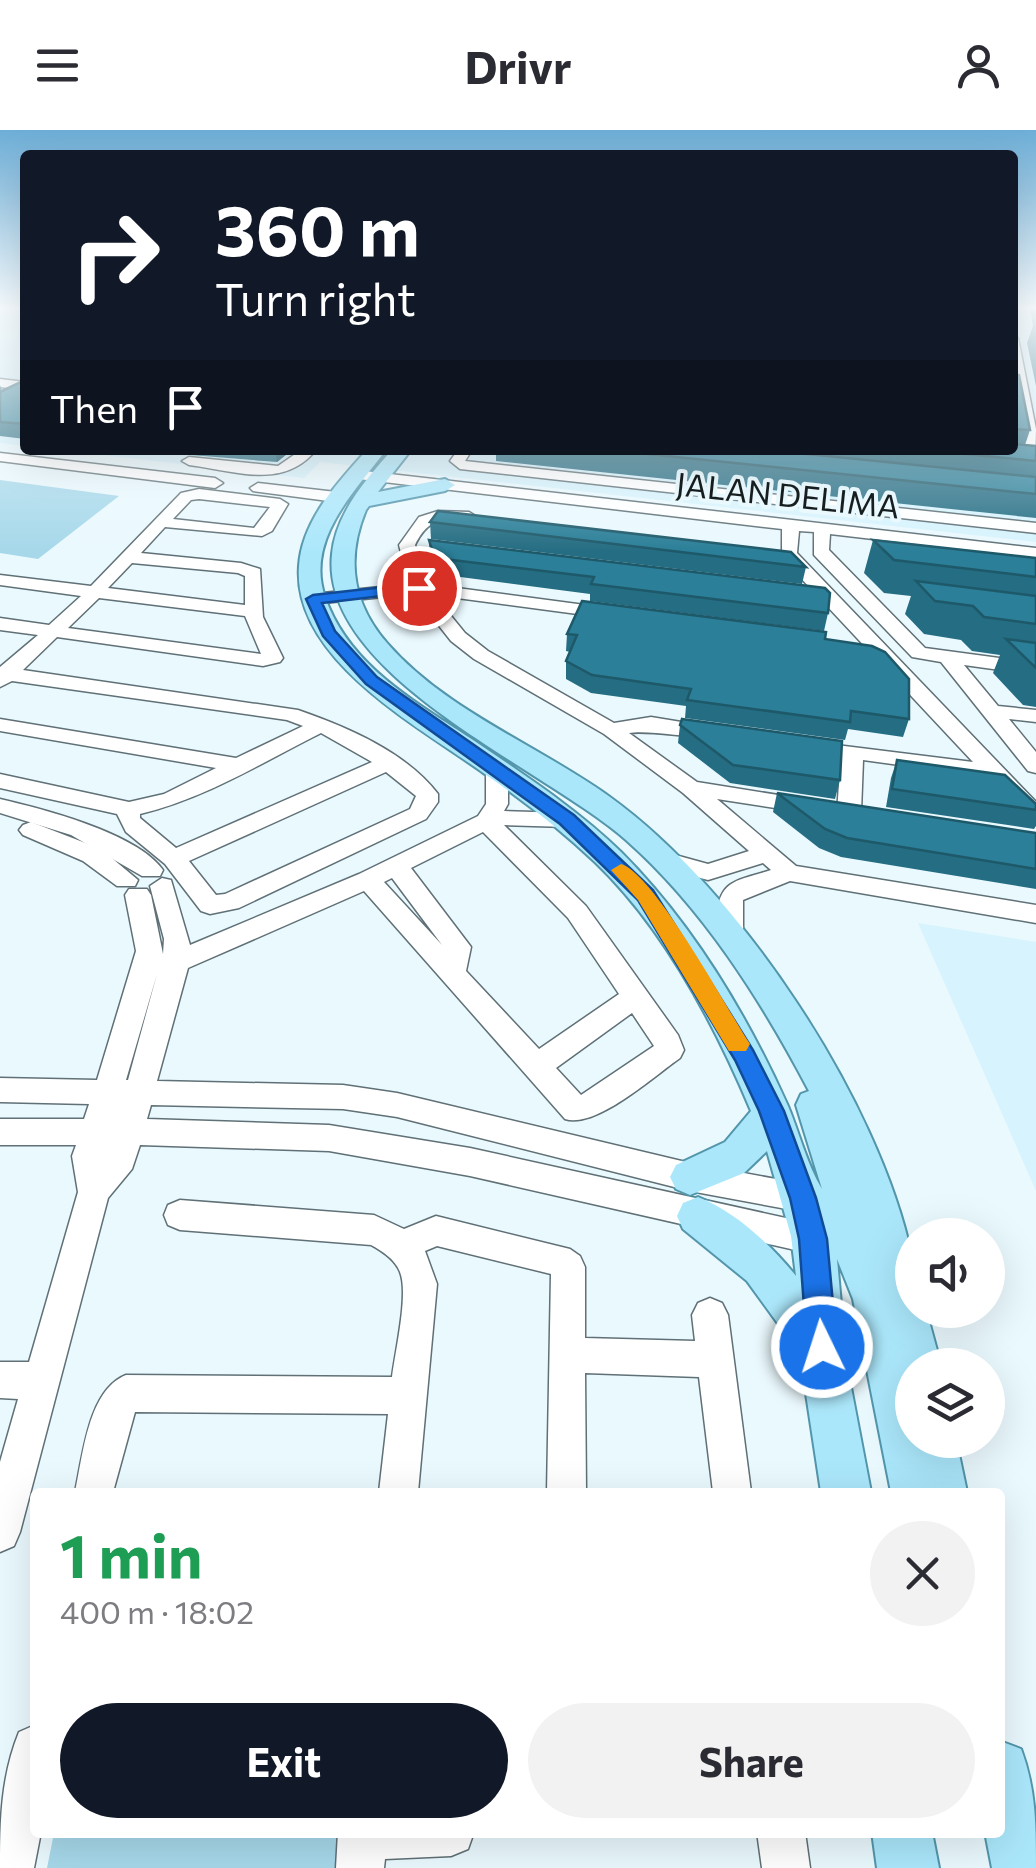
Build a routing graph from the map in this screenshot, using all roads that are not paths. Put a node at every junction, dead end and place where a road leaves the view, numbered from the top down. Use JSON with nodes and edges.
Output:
{"nodes":[{"id":1,"x":1024,"y":392,"type":"edge"},
{"id":2,"x":303,"y":455,"type":"edge"},
{"id":3,"x":396,"y":455,"type":"edge"},
{"id":4,"x":401,"y":455,"type":"edge"},
{"id":5,"x":461,"y":455,"type":"edge"},
{"id":6,"x":0,"y":457,"type":"edge"},
{"id":7,"x":176,"y":459,"type":"dead end"},
{"id":8,"x":1017,"y":459,"type":"edge"},
{"id":9,"x":1036,"y":461,"type":"edge"},
{"id":10,"x":362,"y":480,"type":"edge"},
{"id":11,"x":445,"y":485,"type":"junction"},
{"id":12,"x":921,"y":507,"type":"junction"},
{"id":13,"x":484,"y":518,"type":"edge"},
{"id":14,"x":161,"y":522,"type":"junction"},
{"id":15,"x":791,"y":525,"type":"junction"},
{"id":16,"x":823,"y":528,"type":"junction"},
{"id":17,"x":1036,"y":528,"type":"edge"},
{"id":18,"x":920,"y":540,"type":"junction"},
{"id":19,"x":1036,"y":553,"type":"edge"},
{"id":20,"x":128,"y":557,"type":"junction"},
{"id":21,"x":828,"y":560,"type":"junction"},
{"id":22,"x":866,"y":564,"type":"dead end"},
{"id":23,"x":0,"y":580,"type":"edge"},
{"id":24,"x":419,"y":588,"type":"junction"},
{"id":25,"x":791,"y":592,"type":"edge"},
{"id":26,"x":92,"y":595,"type":"junction"},
{"id":27,"x":347,"y":596,"type":"junction"},
{"id":28,"x":830,"y":597,"type":"junction"},
{"id":29,"x":313,"y":599,"type":"junction"},
{"id":30,"x":868,"y":600,"type":"junction"},
{"id":31,"x":895,"y":604,"type":"dead end"},
{"id":32,"x":254,"y":612,"type":"junction"},
{"id":33,"x":640,"y":617,"type":"edge"},
{"id":34,"x":0,"y":624,"type":"edge"},
{"id":35,"x":52,"y":633,"type":"junction"},
{"id":36,"x":948,"y":658,"type":"junction"},
{"id":37,"x":1036,"y":670,"type":"edge"},
{"id":38,"x":3,"y":676,"type":"edge"},
{"id":39,"x":991,"y":710,"type":"junction"},
{"id":40,"x":1036,"y":716,"type":"edge"},
{"id":41,"x":323,"y":724,"type":"junction"},
{"id":42,"x":0,"y":725,"type":"edge"},
{"id":43,"x":611,"y":730,"type":"junction"},
{"id":44,"x":742,"y":736,"type":"edge"},
{"id":45,"x":779,"y":742,"type":"edge"},
{"id":46,"x":852,"y":752,"type":"junction"},
{"id":47,"x":390,"y":762,"type":"junction"},
{"id":48,"x":244,"y":766,"type":"junction"},
{"id":49,"x":1036,"y":766,"type":"edge"},
{"id":50,"x":497,"y":770,"type":"junction"},
{"id":51,"x":996,"y":772,"type":"junction"},
{"id":52,"x":0,"y":781,"type":"edge"},
{"id":53,"x":691,"y":788,"type":"junction"},
{"id":54,"x":0,"y":806,"type":"edge"},
{"id":55,"x":129,"y":809,"type":"junction"},
{"id":56,"x":1036,"y":816,"type":"edge"},
{"id":57,"x":567,"y":820,"type":"junction"},
{"id":58,"x":486,"y":821,"type":"junction"},
{"id":59,"x":0,"y":823,"type":"edge"},
{"id":60,"x":769,"y":853,"type":"junction"},
{"id":61,"x":668,"y":861,"type":"junction"},
{"id":62,"x":396,"y":866,"type":"junction"},
{"id":63,"x":789,"y":873,"type":"junction"},
{"id":64,"x":150,"y":878,"type":"junction"},
{"id":65,"x":368,"y":880,"type":"junction"},
{"id":66,"x":1036,"y":914,"type":"edge"},
{"id":67,"x":730,"y":937,"type":"junction"},
{"id":68,"x":176,"y":962,"type":"junction"},
{"id":69,"x":146,"y":966,"type":"junction"},
{"id":70,"x":452,"y":972,"type":"junction"},
{"id":71,"x":634,"y":998,"type":"junction"},
{"id":72,"x":810,"y":1064,"type":"junction"},
{"id":73,"x":537,"y":1066,"type":"junction"},
{"id":74,"x":0,"y":1090,"type":"edge"},
{"id":75,"x":108,"y":1092,"type":"junction"},
{"id":76,"x":140,"y":1092,"type":"junction"},
{"id":77,"x":771,"y":1111,"type":"junction"},
{"id":78,"x":0,"y":1132,"type":"edge"},
{"id":79,"x":96,"y":1132,"type":"junction"},
{"id":80,"x":129,"y":1132,"type":"junction"},
{"id":81,"x":94,"y":1192,"type":"junction"},
{"id":82,"x":694,"y":1196,"type":"junction"},
{"id":83,"x":180,"y":1215,"type":"dead end"},
{"id":84,"x":815,"y":1220,"type":"junction"},
{"id":85,"x":402,"y":1245,"type":"junction"},
{"id":86,"x":710,"y":1315,"type":"dead end"},
{"id":87,"x":822,"y":1347,"type":"junction"},
{"id":88,"x":914,"y":1348,"type":"edge"},
{"id":89,"x":568,"y":1354,"type":"junction"},
{"id":90,"x":715,"y":1360,"type":"junction"},
{"id":91,"x":0,"y":1380,"type":"edge"},
{"id":92,"x":43,"y":1381,"type":"junction"},
{"id":93,"x":408,"y":1396,"type":"junction"},
{"id":94,"x":935,"y":1458,"type":"edge"},
{"id":95,"x":95,"y":1488,"type":"edge"},
{"id":96,"x":399,"y":1488,"type":"edge"},
{"id":97,"x":566,"y":1488,"type":"edge"},
{"id":98,"x":731,"y":1488,"type":"edge"},
{"id":99,"x":845,"y":1488,"type":"edge"},
{"id":100,"x":915,"y":1488,"type":"edge"},
{"id":101,"x":941,"y":1488,"type":"edge"},
{"id":102,"x":0,"y":1532,"type":"edge"},
{"id":103,"x":30,"y":1772,"type":"edge"},
{"id":104,"x":1005,"y":1792,"type":"edge"},
{"id":105,"x":412,"y":1838,"type":"edge"},
{"id":106,"x":783,"y":1838,"type":"edge"},
{"id":107,"x":903,"y":1838,"type":"edge"},
{"id":108,"x":361,"y":1846,"type":"edge"},
{"id":109,"x":10,"y":1868,"type":"edge"},
{"id":110,"x":786,"y":1868,"type":"edge"},
{"id":111,"x":908,"y":1868,"type":"edge"},
{"id":112,"x":1022,"y":1868,"type":"edge"}],
"edges":[{"from":1,"to":9,"type":"street"},
{"from":2,"to":7,"type":"street"},
{"from":3,"to":10,"type":"main road"},
{"from":4,"to":11,"type":"main road"},
{"from":5,"to":12,"type":"street"},
{"from":6,"to":10,"type":"street","name":"JALAN DELIMA"},
{"from":8,"to":9,"type":"street"},
{"from":10,"to":11,"type":"main road"},
{"from":10,"to":11,"type":"street","name":"JALAN DELIMA"},
{"from":10,"to":27,"type":"main road"},
{"from":10,"to":29,"type":"main road"},
{"from":11,"to":15,"type":"street","name":"JALAN DELIMA"},
{"from":12,"to":17,"type":"street"},
{"from":12,"to":18,"type":"street"},
{"from":13,"to":24,"type":"street"},
{"from":14,"to":14,"type":"street"},
{"from":14,"to":20,"type":"street"},
{"from":15,"to":16,"type":"street","name":"JALAN DELIMA"},
{"from":15,"to":28,"type":"street"},
{"from":16,"to":18,"type":"street","name":"JALAN DELIMA"},
{"from":16,"to":21,"type":"street"},
{"from":18,"to":19,"type":"street","name":"JALAN DELIMA"},
{"from":20,"to":26,"type":"street"},
{"from":20,"to":32,"type":"street"},
{"from":21,"to":22,"type":"street"},
{"from":21,"to":30,"type":"street"},
{"from":23,"to":26,"type":"street"},
{"from":24,"to":27,"type":"street"},
{"from":24,"to":33,"type":"street"},
{"from":24,"to":43,"type":"street"},
{"from":25,"to":28,"type":"street"},
{"from":26,"to":32,"type":"street"},
{"from":26,"to":35,"type":"street"},
{"from":27,"to":29,"type":"street"},
{"from":27,"to":61,"type":"main road"},
{"from":28,"to":51,"type":"street"},
{"from":29,"to":50,"type":"main road"},
{"from":30,"to":31,"type":"street"},
{"from":30,"to":36,"type":"street"},
{"from":32,"to":35,"type":"street"},
{"from":34,"to":35,"type":"street"},
{"from":35,"to":38,"type":"street"},
{"from":36,"to":37,"type":"street"},
{"from":36,"to":39,"type":"street"},
{"from":38,"to":41,"type":"street"},
{"from":39,"to":40,"type":"street"},
{"from":39,"to":49,"type":"street"},
{"from":41,"to":47,"type":"street"},
{"from":41,"to":48,"type":"street"},
{"from":42,"to":48,"type":"street"},
{"from":43,"to":44,"type":"street"},
{"from":43,"to":53,"type":"street"},
{"from":45,"to":46,"type":"street"},
{"from":46,"to":51,"type":"street"},
{"from":46,"to":53,"type":"street"},
{"from":47,"to":64,"type":"street"},
{"from":47,"to":64,"type":"street"},
{"from":48,"to":55,"type":"street"},
{"from":50,"to":57,"type":"main road"},
{"from":50,"to":58,"type":"street"},
{"from":51,"to":56,"type":"street"},
{"from":52,"to":55,"type":"street"},
{"from":53,"to":60,"type":"street"},
{"from":54,"to":64,"type":"street"},
{"from":55,"to":64,"type":"street"},
{"from":57,"to":58,"type":"street"},
{"from":57,"to":77,"type":"main road"},
{"from":58,"to":62,"type":"street"},
{"from":58,"to":71,"type":"street"},
{"from":59,"to":64,"type":"street"},
{"from":60,"to":61,"type":"street"},
{"from":60,"to":63,"type":"street"},
{"from":61,"to":67,"type":"main road"},
{"from":62,"to":65,"type":"street"},
{"from":62,"to":70,"type":"street"},
{"from":63,"to":66,"type":"street"},
{"from":63,"to":67,"type":"street"},
{"from":64,"to":68,"type":"street"},
{"from":64,"to":69,"type":"street"},
{"from":65,"to":68,"type":"street"},
{"from":65,"to":70,"type":"street"},
{"from":67,"to":72,"type":"main road"},
{"from":68,"to":69,"type":"street"},
{"from":68,"to":76,"type":"street"},
{"from":69,"to":75,"type":"street"},
{"from":70,"to":73,"type":"street"},
{"from":71,"to":73,"type":"street"},
{"from":71,"to":73,"type":"street"},
{"from":72,"to":84,"type":"main road"},
{"from":72,"to":88,"type":"main road"},
{"from":74,"to":75,"type":"street"},
{"from":75,"to":76,"type":"street"},
{"from":75,"to":79,"type":"street"},
{"from":76,"to":80,"type":"street"},
{"from":76,"to":82,"type":"street"},
{"from":77,"to":82,"type":"main road"},
{"from":77,"to":84,"type":"main road"},
{"from":78,"to":79,"type":"street"},
{"from":79,"to":80,"type":"street"},
{"from":79,"to":81,"type":"street"},
{"from":80,"to":81,"type":"street"},
{"from":80,"to":82,"type":"street"},
{"from":81,"to":92,"type":"street"},
{"from":82,"to":84,"type":"street"},
{"from":82,"to":87,"type":"main road"},
{"from":83,"to":85,"type":"street"},
{"from":84,"to":87,"type":"main road"},
{"from":84,"to":100,"type":"main road"},
{"from":85,"to":89,"type":"street"},
{"from":85,"to":93,"type":"street"},
{"from":86,"to":90,"type":"street"},
{"from":87,"to":99,"type":"main road"},
{"from":89,"to":90,"type":"street"},
{"from":89,"to":97,"type":"street"},
{"from":90,"to":98,"type":"street"},
{"from":91,"to":92,"type":"street"},
{"from":92,"to":102,"type":"street"},
{"from":93,"to":95,"type":"street"},
{"from":93,"to":96,"type":"street"},
{"from":94,"to":101,"type":"main road"},
{"from":103,"to":109,"type":"street"},
{"from":104,"to":112,"type":"main road"},
{"from":105,"to":108,"type":"street"},
{"from":106,"to":110,"type":"street"},
{"from":107,"to":111,"type":"main road"}]}
